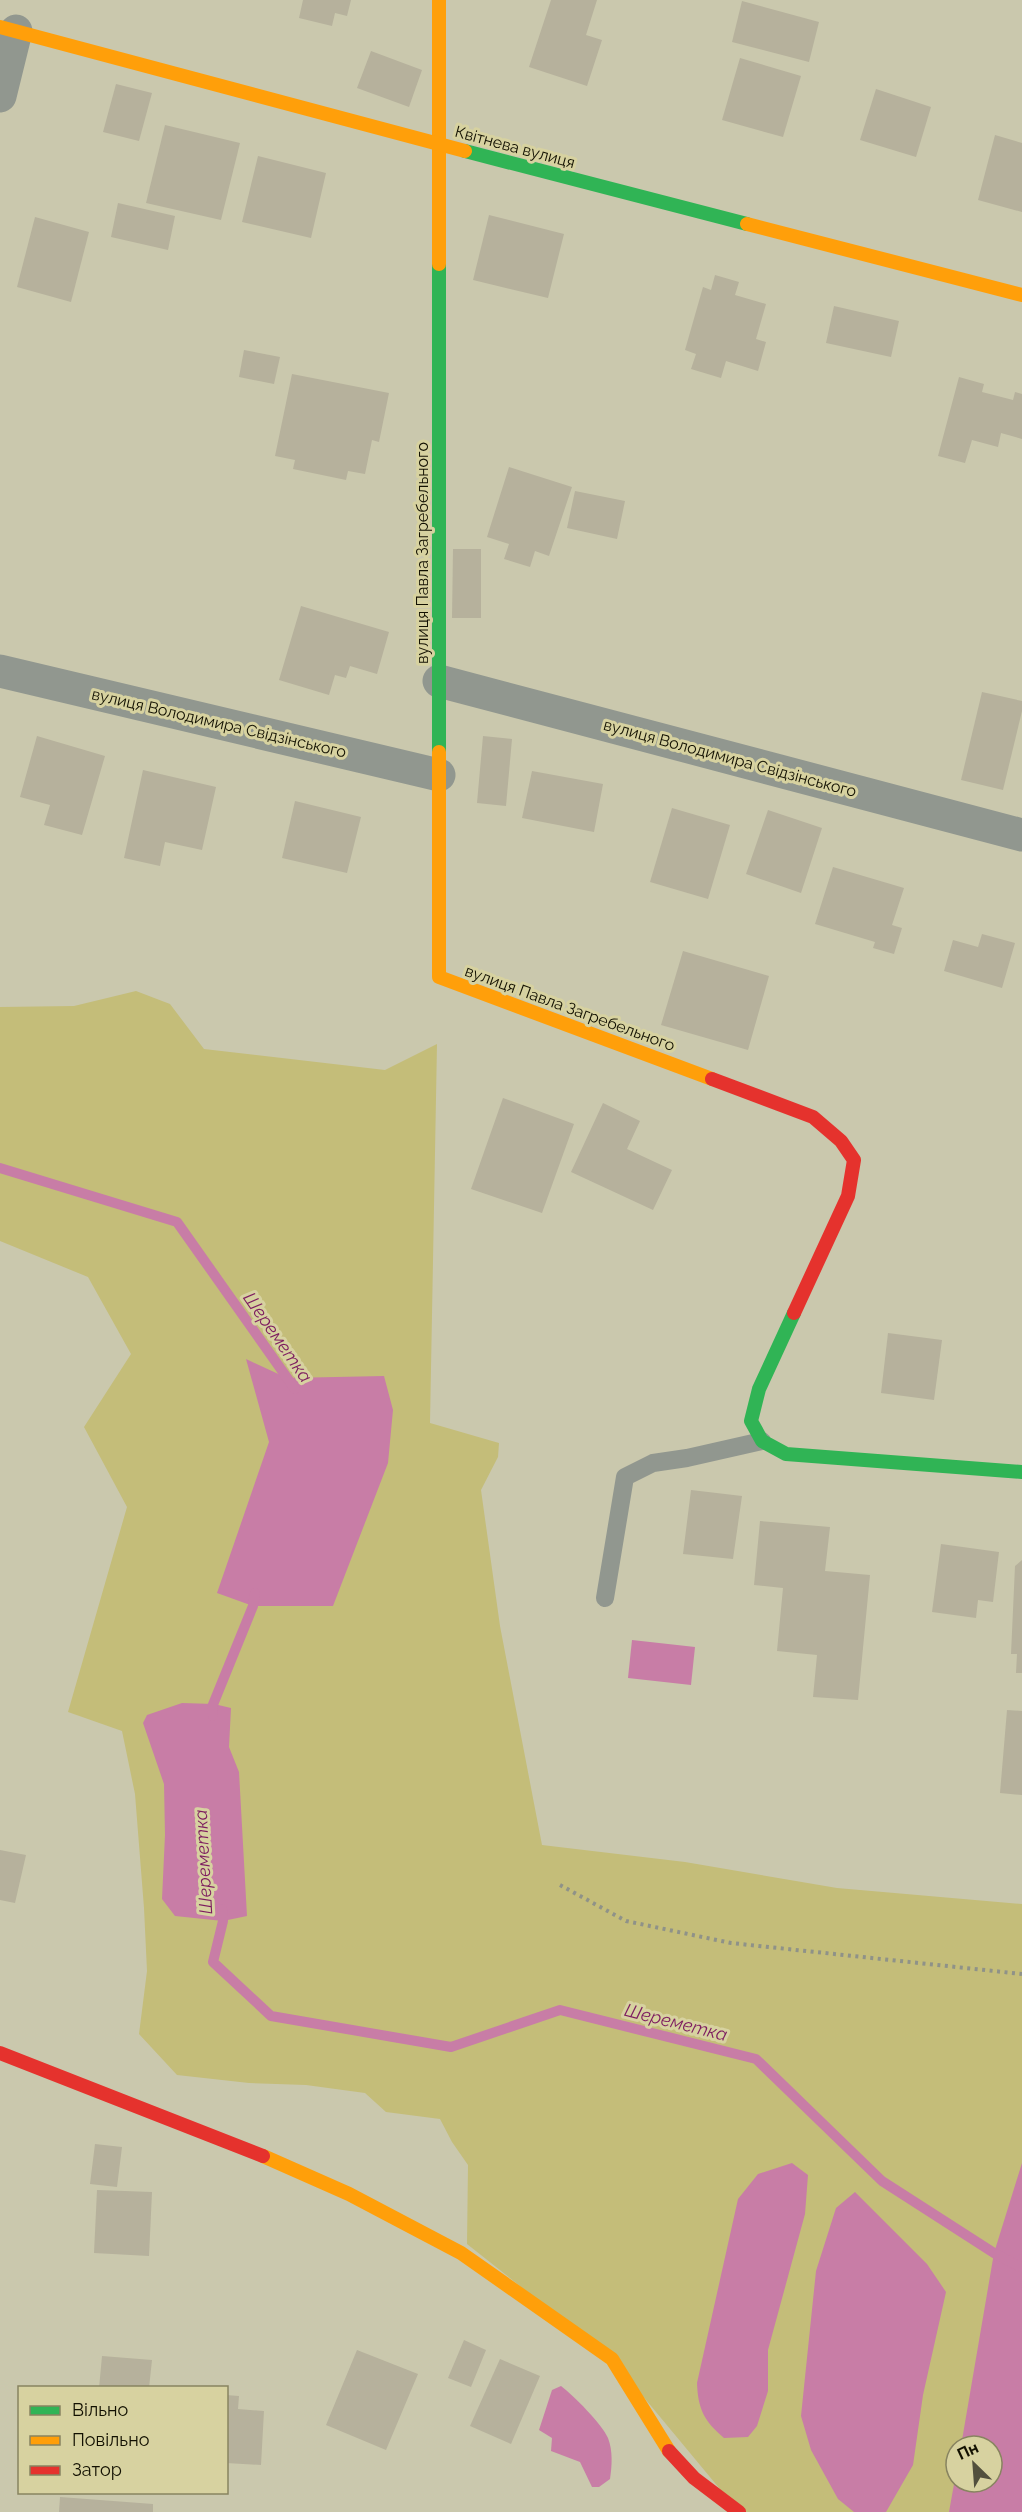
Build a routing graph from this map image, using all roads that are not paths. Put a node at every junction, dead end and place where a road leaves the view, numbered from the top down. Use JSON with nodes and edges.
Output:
{"nodes":[{"id":1,"x":439,"y":0,"type":"edge"},
{"id":2,"x":8,"y":29,"type":"edge"},
{"id":3,"x":0,"y":96,"type":"edge"},
{"id":4,"x":438,"y":144,"type":"junction"},
{"id":5,"x":1022,"y":295,"type":"edge"},
{"id":6,"x":0,"y":671,"type":"edge"},
{"id":7,"x":439,"y":681,"type":"junction"},
{"id":8,"x":439,"y":774,"type":"junction"},
{"id":9,"x":1022,"y":835,"type":"edge"},
{"id":10,"x":762,"y":1441,"type":"junction"},
{"id":11,"x":1022,"y":1472,"type":"edge"},
{"id":12,"x":605,"y":1598,"type":"dead end"},
{"id":13,"x":0,"y":2053,"type":"edge"},
{"id":14,"x":739,"y":2512,"type":"edge"}],
"edges":[{"from":1,"to":4,"type":"street","name":"вулиця Павла Загребельного"},
{"from":2,"to":3,"type":"street"},
{"from":2,"to":4,"type":"street","name":"Квітнева вулиця"},
{"from":4,"to":5,"type":"street","name":"Квітнева вулиця"},
{"from":4,"to":7,"type":"street","name":"вулиця Павла Загребельного"},
{"from":6,"to":8,"type":"street","name":"вулиця Володимира Свідзінського"},
{"from":7,"to":8,"type":"street","name":"вулиця Павла Загребельного"},
{"from":7,"to":9,"type":"street","name":"вулиця Володимира Свідзінського"},
{"from":8,"to":10,"type":"street","name":"вулиця Павла Загребельного"},
{"from":10,"to":11,"type":"street"},
{"from":10,"to":12,"type":"lane"},
{"from":13,"to":14,"type":"street"}]}
